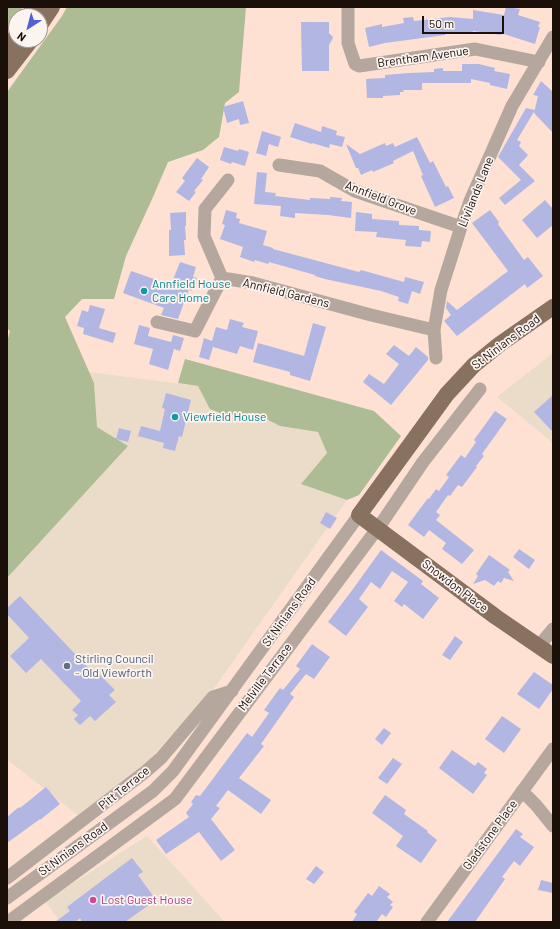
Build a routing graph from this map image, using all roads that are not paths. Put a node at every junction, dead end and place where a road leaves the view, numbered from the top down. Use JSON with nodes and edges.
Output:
{"nodes":[{"id":1,"x":348,"y":7,"type":"edge"},
{"id":2,"x":553,"y":38,"type":"edge"},
{"id":3,"x":25,"y":48,"type":"edge"},
{"id":4,"x":539,"y":62,"type":"junction"},
{"id":5,"x":7,"y":71,"type":"edge"},
{"id":6,"x":279,"y":165,"type":"dead end"},
{"id":7,"x":228,"y":180,"type":"dead end"},
{"id":8,"x":461,"y":227,"type":"junction"},
{"id":9,"x":222,"y":278,"type":"junction"},
{"id":10,"x":553,"y":307,"type":"edge"},
{"id":11,"x":157,"y":322,"type":"dead end"},
{"id":12,"x":434,"y":330,"type":"junction"},
{"id":13,"x":436,"y":358,"type":"dead end"},
{"id":14,"x":480,"y":388,"type":"dead end"},
{"id":15,"x":359,"y":515,"type":"junction"},
{"id":16,"x":377,"y":528,"type":"junction"},
{"id":17,"x":553,"y":629,"type":"edge"},
{"id":18,"x":539,"y":646,"type":"junction"},
{"id":19,"x":553,"y":656,"type":"edge"},
{"id":20,"x":232,"y":691,"type":"junction"},
{"id":21,"x":553,"y":749,"type":"edge"},
{"id":22,"x":522,"y":790,"type":"junction"},
{"id":23,"x":553,"y":826,"type":"edge"},
{"id":24,"x":7,"y":878,"type":"edge"},
{"id":25,"x":9,"y":894,"type":"edge"},
{"id":26,"x":8,"y":922,"type":"edge"},
{"id":27,"x":427,"y":922,"type":"edge"}],
"edges":[{"from":1,"to":4,"type":"street","name":"Brentham Avenue"},
{"from":2,"to":4,"type":"street","name":"Livilands Lane"},
{"from":3,"to":5,"type":"main road"},
{"from":4,"to":8,"type":"street","name":"Livilands Lane"},
{"from":6,"to":8,"type":"street","name":"Annfield Grove"},
{"from":7,"to":9,"type":"street"},
{"from":8,"to":12,"type":"street","name":"Livilands Lane"},
{"from":9,"to":11,"type":"street"},
{"from":9,"to":12,"type":"street","name":"Annfield Gardens"},
{"from":10,"to":15,"type":"main road","name":"St Ninians Road"},
{"from":12,"to":13,"type":"street","name":"Livilands Lane"},
{"from":14,"to":16,"type":"street","name":"Melville Terrace"},
{"from":15,"to":16,"type":"main road","name":"Snowdon Place"},
{"from":15,"to":20,"type":"street","name":"St Ninians Road"},
{"from":16,"to":18,"type":"main road","name":"Snowdon Place"},
{"from":16,"to":26,"type":"street","name":"Melville Terrace"},
{"from":17,"to":18,"type":"street"},
{"from":18,"to":19,"type":"main road","name":"Snowdon Place"},
{"from":20,"to":24,"type":"street","name":"Pitt Terrace"},
{"from":20,"to":25,"type":"street","name":"St Ninians Road"},
{"from":21,"to":22,"type":"street","name":"Gladstone Place"},
{"from":22,"to":23,"type":"street"},
{"from":22,"to":27,"type":"street","name":"Gladstone Place"}]}
